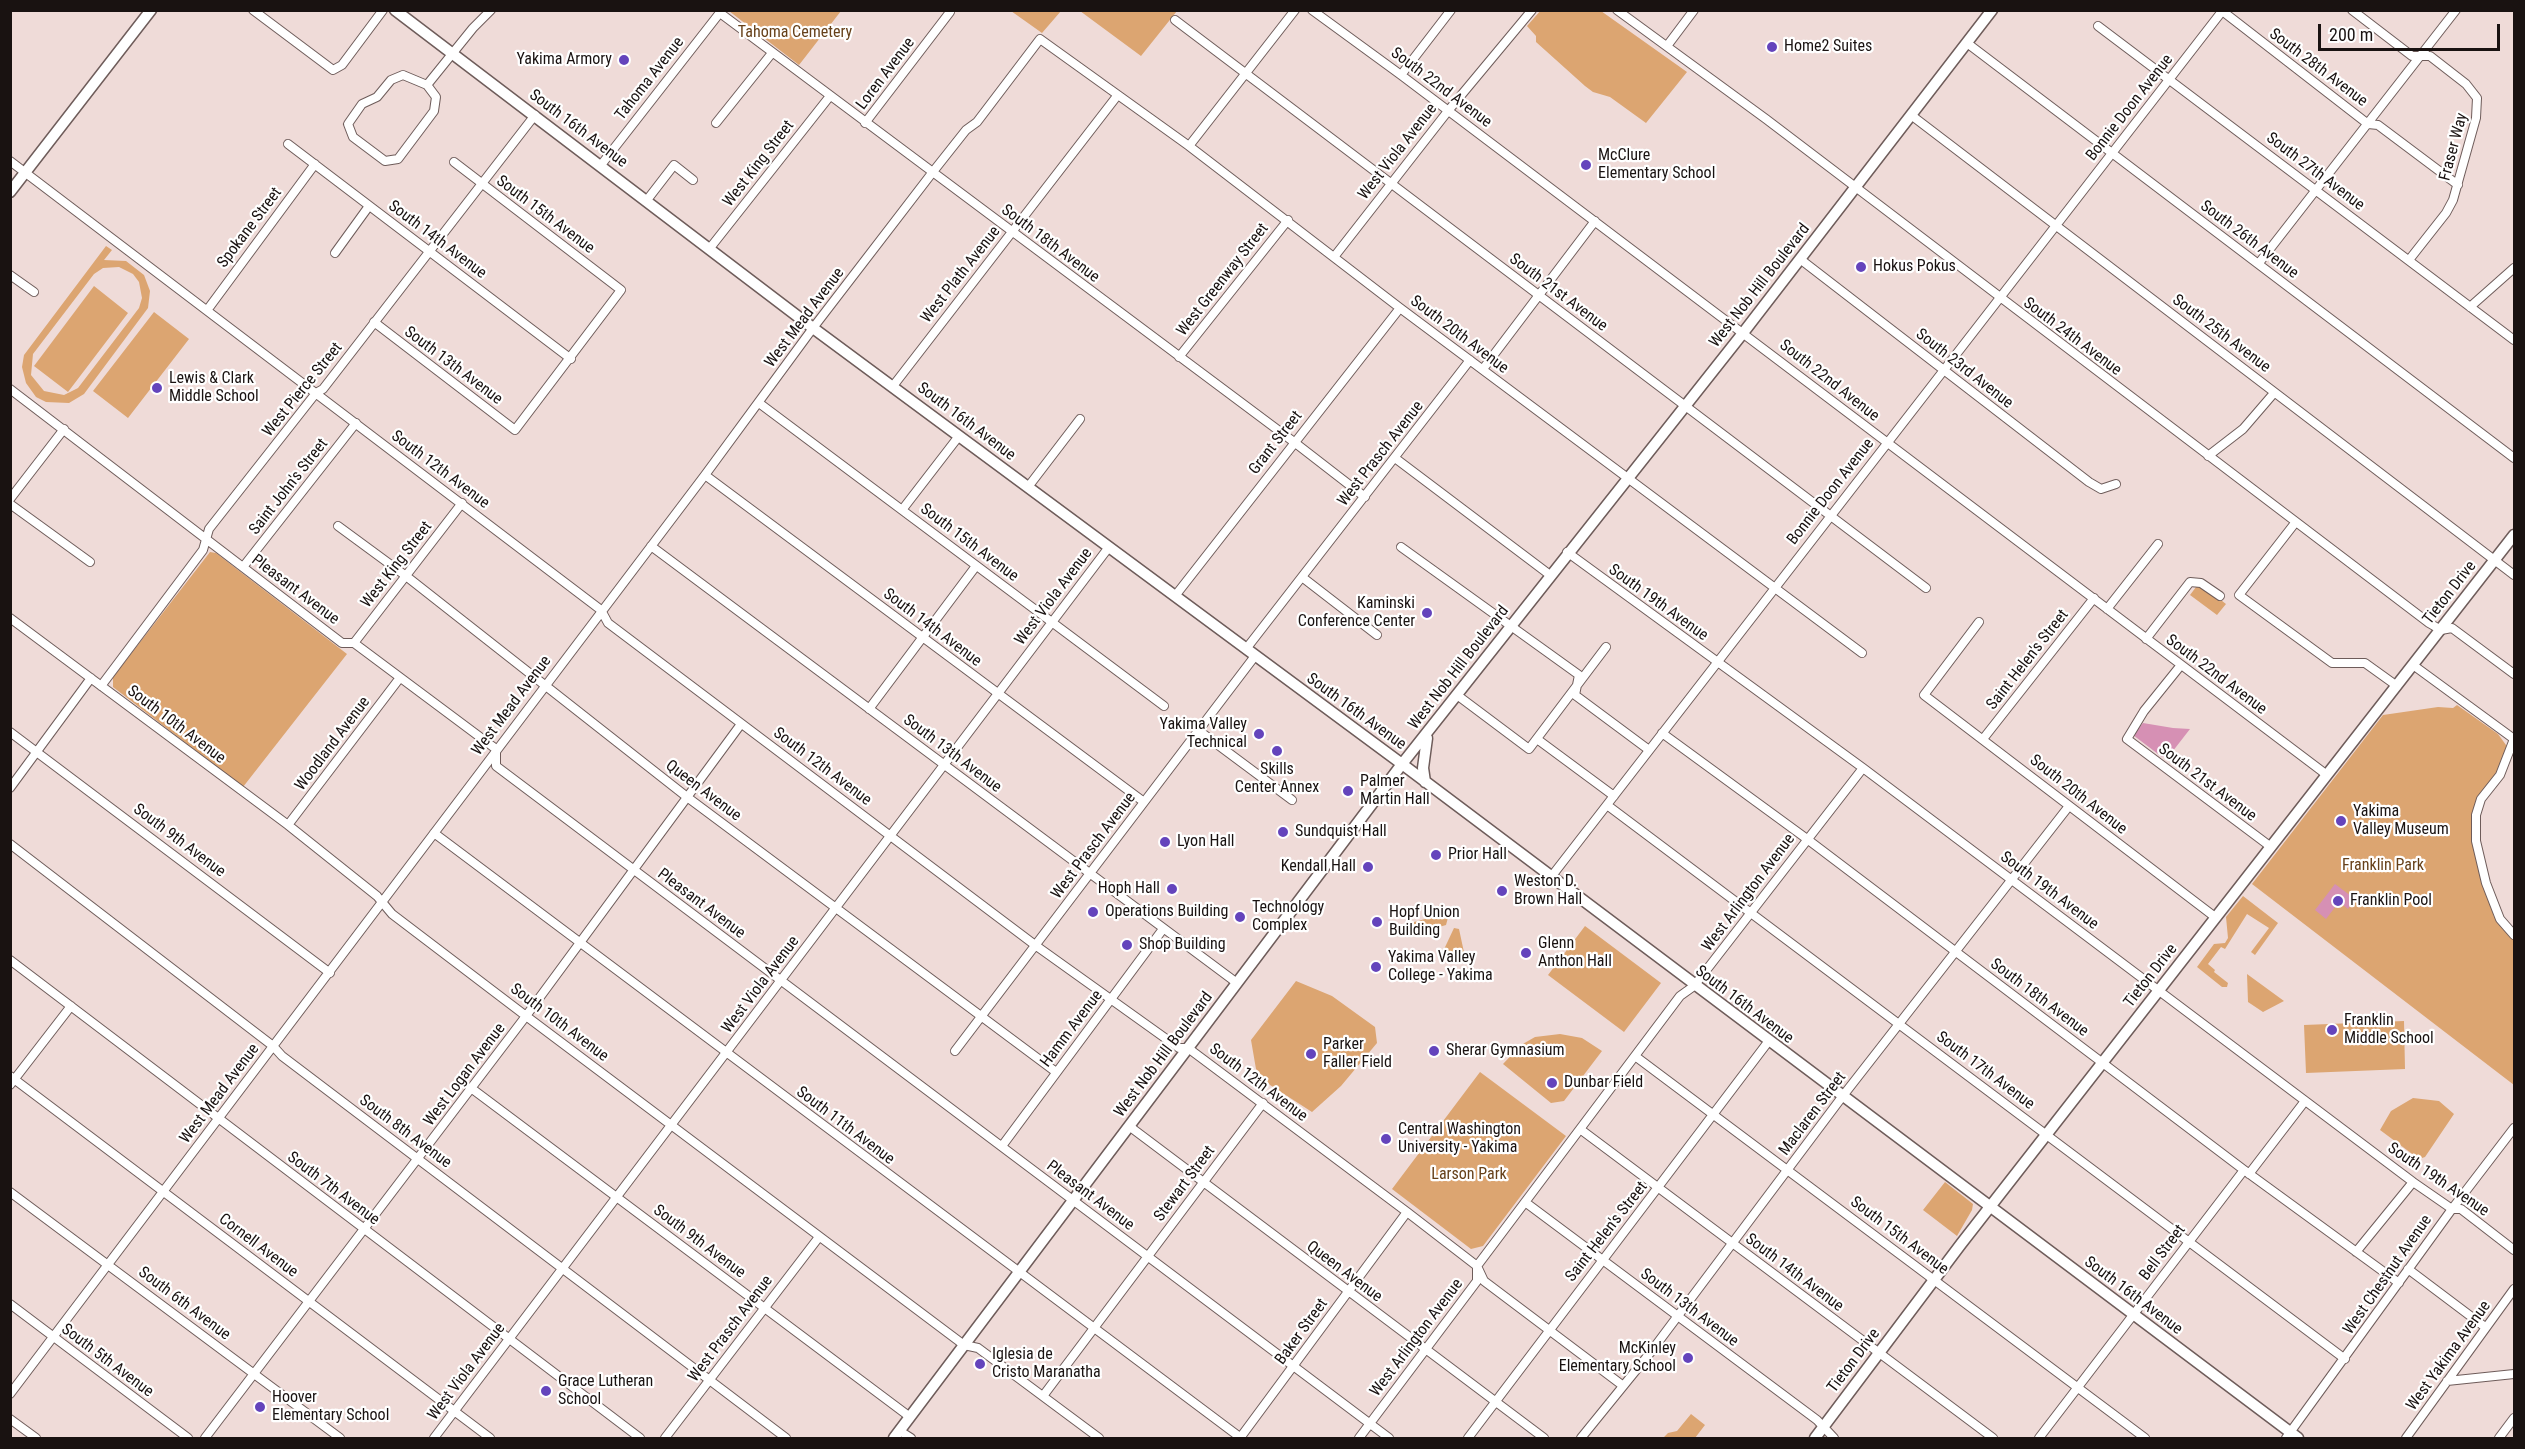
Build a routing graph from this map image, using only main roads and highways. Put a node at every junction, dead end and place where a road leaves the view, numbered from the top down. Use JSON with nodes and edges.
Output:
{"nodes":[{"id":1,"x":151,"y":10,"type":"edge"},
{"id":2,"x":395,"y":10,"type":"edge"},
{"id":3,"x":1992,"y":10,"type":"edge"},
{"id":4,"x":10,"y":192,"type":"edge"},
{"id":5,"x":2514,"y":535,"type":"edge"},
{"id":6,"x":1426,"y":735,"type":"junction"},
{"id":7,"x":1402,"y":764,"type":"junction"},
{"id":8,"x":1427,"y":783,"type":"junction"},
{"id":9,"x":1989,"y":1208,"type":"junction"},
{"id":10,"x":897,"y":1435,"type":"edge"},
{"id":11,"x":2291,"y":1437,"type":"edge"},
{"id":12,"x":1815,"y":1438,"type":"edge"}],
"edges":[{"from":1,"to":4,"type":"main road"},
{"from":2,"to":7,"type":"main road","name":"South 16th Avenue"},
{"from":3,"to":6,"type":"main road","name":"West Nob Hill Boulevard"},
{"from":5,"to":9,"type":"main road","name":"Tieton Drive"},
{"from":6,"to":7,"type":"main road","name":"West Nob Hill Boulevard"},
{"from":6,"to":8,"type":"main road"},
{"from":7,"to":8,"type":"main road","name":"South 16th Avenue"},
{"from":7,"to":10,"type":"main road","name":"West Nob Hill Boulevard"},
{"from":8,"to":9,"type":"main road","name":"South 16th Avenue"},
{"from":9,"to":11,"type":"main road","name":"South 16th Avenue"},
{"from":9,"to":12,"type":"main road","name":"Tieton Drive"}]}
